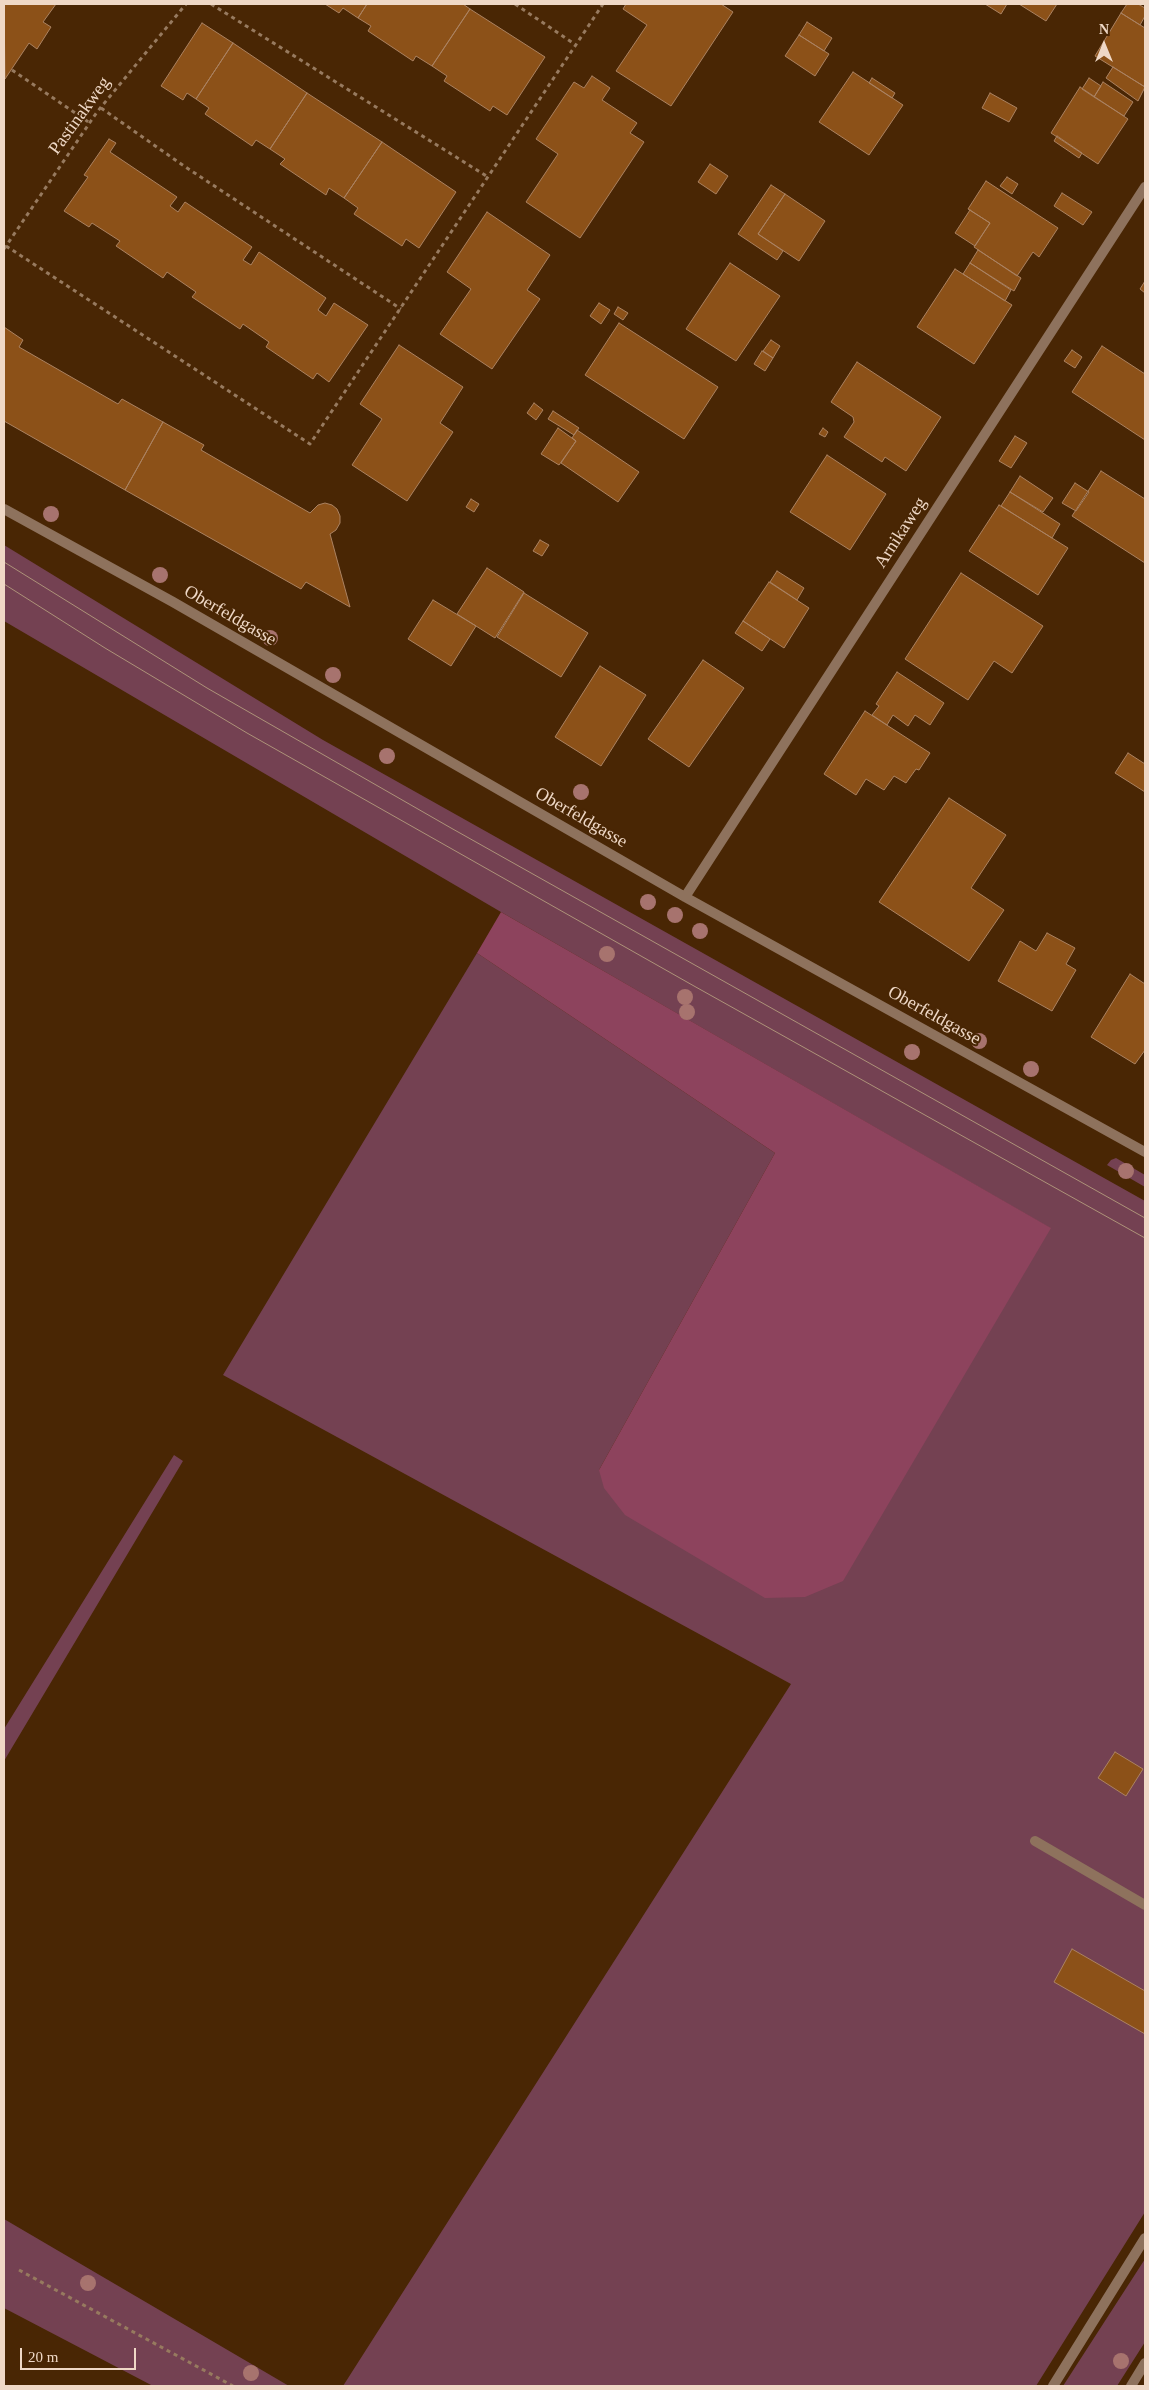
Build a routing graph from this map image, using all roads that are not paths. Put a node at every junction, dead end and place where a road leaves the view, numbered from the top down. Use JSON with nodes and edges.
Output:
{"nodes":[{"id":1,"x":1145,"y":187,"type":"edge"},
{"id":2,"x":4,"y":509,"type":"edge"},
{"id":3,"x":685,"y":896,"type":"junction"},
{"id":4,"x":1145,"y":1152,"type":"edge"},
{"id":5,"x":1035,"y":1842,"type":"dead end"},
{"id":6,"x":1145,"y":1905,"type":"edge"},
{"id":7,"x":1145,"y":2238,"type":"edge"},
{"id":8,"x":1145,"y":2364,"type":"edge"},
{"id":9,"x":1053,"y":2386,"type":"edge"},
{"id":10,"x":1131,"y":2386,"type":"edge"}],
"edges":[{"from":1,"to":3,"type":"street","name":"Arnikaweg"},
{"from":2,"to":3,"type":"street","name":"Oberfeldgasse"},
{"from":3,"to":4,"type":"street","name":"Oberfeldgasse"},
{"from":5,"to":6,"type":"street"},
{"from":7,"to":9,"type":"street"},
{"from":8,"to":10,"type":"street"}]}
